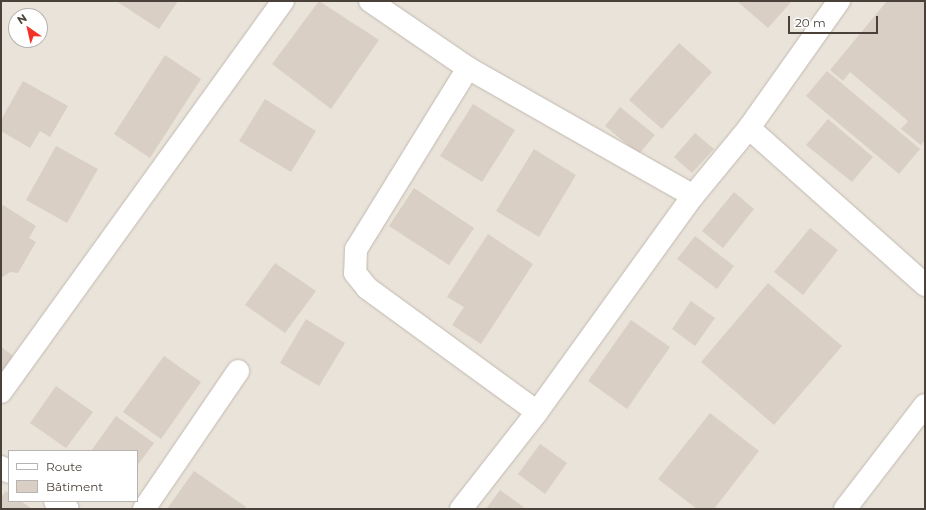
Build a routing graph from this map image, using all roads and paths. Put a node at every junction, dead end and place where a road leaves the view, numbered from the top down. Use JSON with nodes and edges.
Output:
{"nodes":[{"id":1,"x":283,"y":1,"type":"edge"},
{"id":2,"x":370,"y":1,"type":"edge"},
{"id":3,"x":839,"y":1,"type":"edge"},
{"id":4,"x":468,"y":68,"type":"junction"},
{"id":5,"x":749,"y":128,"type":"junction"},
{"id":6,"x":694,"y":196,"type":"junction"},
{"id":7,"x":925,"y":284,"type":"edge"},
{"id":8,"x":238,"y":371,"type":"dead end"},
{"id":9,"x":1,"y":392,"type":"edge"},
{"id":10,"x":925,"y":405,"type":"edge"},
{"id":11,"x":537,"y":412,"type":"junction"},
{"id":12,"x":57,"y":502,"type":"edge"},
{"id":13,"x":68,"y":509,"type":"edge"},
{"id":14,"x":144,"y":509,"type":"edge"},
{"id":15,"x":461,"y":509,"type":"edge"},
{"id":16,"x":845,"y":509,"type":"edge"}],
"edges":[{"from":1,"to":9,"type":"street"},
{"from":2,"to":4,"type":"street"},
{"from":3,"to":5,"type":"street"},
{"from":4,"to":6,"type":"street"},
{"from":4,"to":11,"type":"street"},
{"from":5,"to":6,"type":"street"},
{"from":5,"to":7,"type":"street"},
{"from":6,"to":11,"type":"street"},
{"from":8,"to":14,"type":"street"},
{"from":10,"to":16,"type":"street"},
{"from":11,"to":15,"type":"street"},
{"from":12,"to":13,"type":"street"}]}
